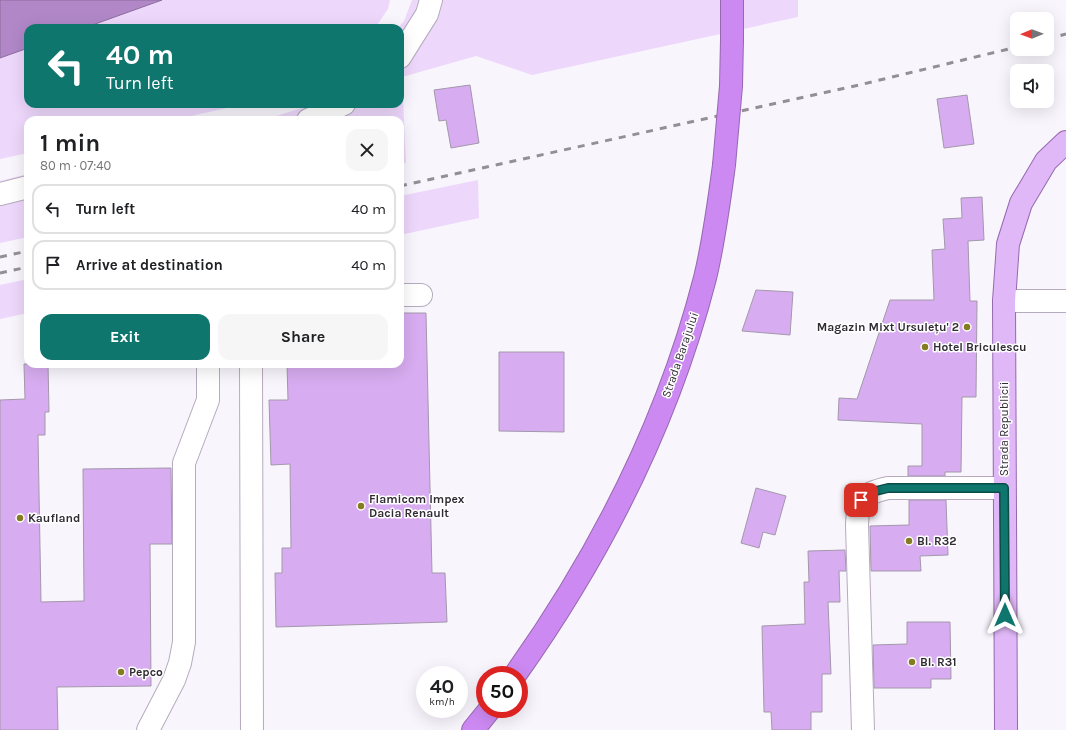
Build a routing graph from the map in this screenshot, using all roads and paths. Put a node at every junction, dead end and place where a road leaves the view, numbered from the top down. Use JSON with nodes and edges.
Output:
{"nodes":[{"id":1,"x":431,"y":0,"type":"edge"},
{"id":2,"x":732,"y":0,"type":"edge"},
{"id":3,"x":404,"y":51,"type":"edge"},
{"id":4,"x":335,"y":108,"type":"edge"},
{"id":5,"x":317,"y":116,"type":"edge"},
{"id":6,"x":1066,"y":142,"type":"edge"},
{"id":7,"x":24,"y":188,"type":"edge"},
{"id":8,"x":0,"y":194,"type":"edge"},
{"id":9,"x":1004,"y":301,"type":"junction"},
{"id":10,"x":1066,"y":301,"type":"edge"},
{"id":11,"x":208,"y":368,"type":"edge"},
{"id":12,"x":251,"y":368,"type":"edge"},
{"id":13,"x":1004,"y":488,"type":"junction"},
{"id":14,"x":521,"y":666,"type":"edge"},
{"id":15,"x":483,"y":718,"type":"edge"},
{"id":16,"x":148,"y":730,"type":"edge"},
{"id":17,"x":252,"y":730,"type":"edge"},
{"id":18,"x":473,"y":730,"type":"edge"},
{"id":19,"x":863,"y":730,"type":"edge"},
{"id":20,"x":1006,"y":730,"type":"edge"}],
"edges":[{"from":1,"to":3,"type":"street"},
{"from":2,"to":14,"type":"highway","name":"Strada Barajului","bridge":true},
{"from":4,"to":5,"type":"street"},
{"from":6,"to":9,"type":"main road","name":"Strada Republicii"},
{"from":7,"to":8,"type":"street"},
{"from":9,"to":10,"type":"street"},
{"from":9,"to":13,"type":"main road","name":"Strada Republicii"},
{"from":11,"to":16,"type":"street"},
{"from":12,"to":17,"type":"street"},
{"from":13,"to":19,"type":"street"},
{"from":13,"to":20,"type":"main road","name":"Strada Republicii"},
{"from":15,"to":18,"type":"highway"}]}
